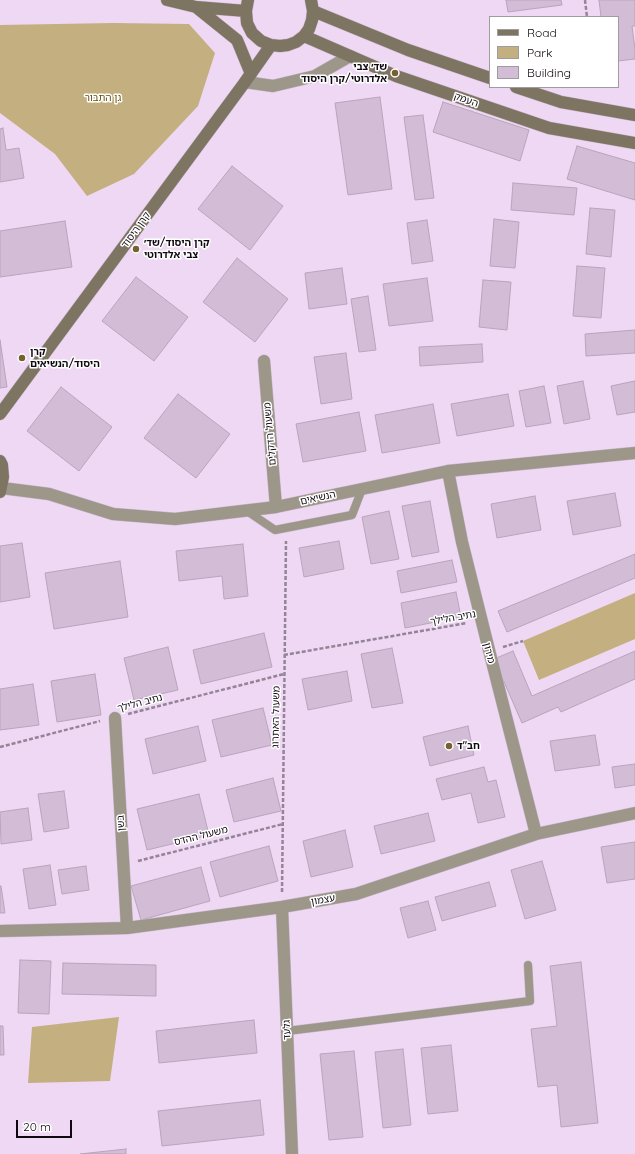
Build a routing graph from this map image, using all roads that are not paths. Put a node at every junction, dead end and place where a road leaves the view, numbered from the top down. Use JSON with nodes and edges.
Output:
{"nodes":[{"id":1,"x":167,"y":0,"type":"edge"},
{"id":2,"x":312,"y":5,"type":"edge"},
{"id":3,"x":247,"y":6,"type":"edge"},
{"id":4,"x":196,"y":7,"type":"junction"},
{"id":5,"x":304,"y":36,"type":"junction"},
{"id":6,"x":271,"y":45,"type":"junction"},
{"id":7,"x":350,"y":56,"type":"junction"},
{"id":8,"x":248,"y":78,"type":"junction"},
{"id":9,"x":489,"y":78,"type":"edge"},
{"id":10,"x":519,"y":88,"type":"edge"},
{"id":11,"x":632,"y":112,"type":"edge"},
{"id":12,"x":635,"y":143,"type":"edge"},
{"id":13,"x":264,"y":361,"type":"dead end"},
{"id":14,"x":0,"y":414,"type":"edge"},
{"id":15,"x":635,"y":453,"type":"edge"},
{"id":16,"x":0,"y":461,"type":"edge"},
{"id":17,"x":448,"y":471,"type":"junction"},
{"id":18,"x":362,"y":489,"type":"junction"},
{"id":19,"x":1,"y":490,"type":"edge"},
{"id":20,"x":276,"y":507,"type":"junction"},
{"id":21,"x":248,"y":511,"type":"junction"},
{"id":22,"x":115,"y":718,"type":"road end"},
{"id":23,"x":635,"y":813,"type":"edge"},
{"id":24,"x":536,"y":834,"type":"junction"},
{"id":25,"x":282,"y":907,"type":"junction"},
{"id":26,"x":127,"y":928,"type":"junction"},
{"id":27,"x":0,"y":931,"type":"edge"},
{"id":28,"x":528,"y":965,"type":"dead end"},
{"id":29,"x":287,"y":1031,"type":"junction"},
{"id":30,"x":292,"y":1154,"type":"edge"}],
"edges":[{"from":1,"to":4,"type":"main road"},
{"from":2,"to":5,"type":"main road"},
{"from":2,"to":9,"type":"main road"},
{"from":3,"to":4,"type":"main road"},
{"from":3,"to":6,"type":"main road"},
{"from":4,"to":8,"type":"main road"},
{"from":5,"to":6,"type":"main road"},
{"from":5,"to":7,"type":"main road","name":"העמק"},
{"from":6,"to":8,"type":"main road","name":"קרן היסוד"},
{"from":7,"to":8,"type":"street"},
{"from":7,"to":12,"type":"main road","name":"העמק"},
{"from":8,"to":14,"type":"main road","name":"קרן היסוד"},
{"from":10,"to":11,"type":"main road"},
{"from":13,"to":20,"type":"street","name":"משעול הדקלים"},
{"from":15,"to":17,"type":"street","name":"הנשיאים"},
{"from":16,"to":19,"type":"main road"},
{"from":17,"to":18,"type":"street","name":"הנשיאים"},
{"from":17,"to":24,"type":"street","name":"מירון"},
{"from":18,"to":20,"type":"street","name":"הנשיאים"},
{"from":18,"to":21,"type":"lane"},
{"from":19,"to":21,"type":"street","name":"הנשיאים"},
{"from":20,"to":21,"type":"street","name":"הנשיאים"},
{"from":22,"to":26,"type":"street","name":"בשן"},
{"from":23,"to":24,"type":"street","name":"עצמון"},
{"from":24,"to":25,"type":"street","name":"עצמון"},
{"from":25,"to":26,"type":"street","name":"עצמון"},
{"from":25,"to":29,"type":"street","name":"גלעד"},
{"from":26,"to":27,"type":"street","name":"עצמון"},
{"from":28,"to":29,"type":"lane"},
{"from":29,"to":30,"type":"street","name":"גלעד"}]}
